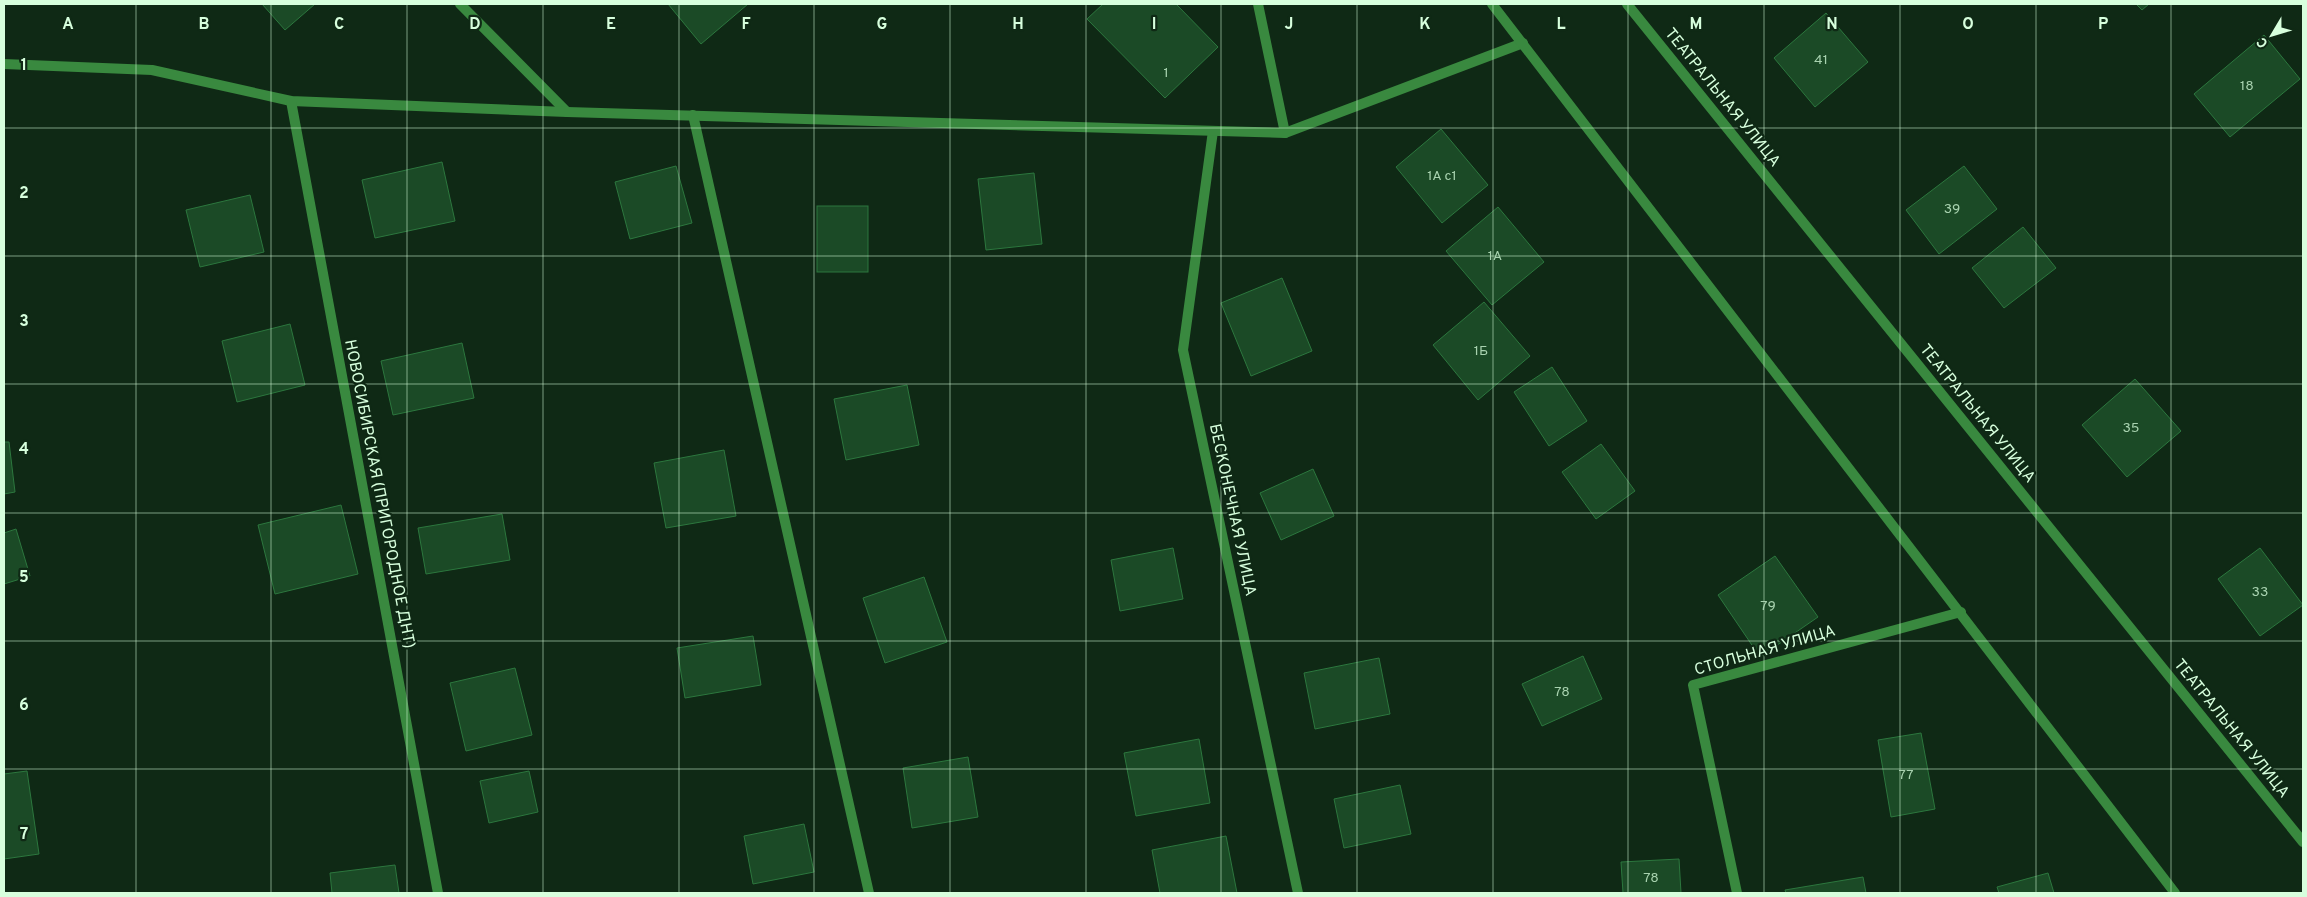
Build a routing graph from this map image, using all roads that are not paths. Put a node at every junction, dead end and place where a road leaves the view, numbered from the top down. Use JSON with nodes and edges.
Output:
{"nodes":[{"id":1,"x":460,"y":4,"type":"edge"},
{"id":2,"x":1258,"y":4,"type":"edge"},
{"id":3,"x":1492,"y":4,"type":"edge"},
{"id":4,"x":1627,"y":4,"type":"edge"},
{"id":5,"x":1523,"y":43,"type":"junction"},
{"id":6,"x":4,"y":64,"type":"edge"},
{"id":7,"x":291,"y":101,"type":"junction"},
{"id":8,"x":567,"y":112,"type":"junction"},
{"id":9,"x":693,"y":115,"type":"junction"},
{"id":10,"x":1213,"y":131,"type":"junction"},
{"id":11,"x":1285,"y":133,"type":"junction"},
{"id":12,"x":1961,"y":612,"type":"junction"},
{"id":13,"x":2303,"y":842,"type":"edge"},
{"id":14,"x":438,"y":893,"type":"edge"},
{"id":15,"x":869,"y":893,"type":"edge"},
{"id":16,"x":1298,"y":893,"type":"edge"},
{"id":17,"x":1737,"y":893,"type":"edge"},
{"id":18,"x":2175,"y":893,"type":"edge"}],
"edges":[{"from":1,"to":8,"type":"street"},
{"from":2,"to":11,"type":"street"},
{"from":3,"to":5,"type":"street"},
{"from":4,"to":13,"type":"street","name":"ТЕАТРАЛЬНАЯ УЛИЦА"},
{"from":5,"to":11,"type":"street"},
{"from":5,"to":12,"type":"street"},
{"from":6,"to":7,"type":"street"},
{"from":7,"to":8,"type":"street"},
{"from":7,"to":14,"type":"street","name":"НОВОСИБИРСКАЯ (ПРИГОРОДНОЕ ДНТ)"},
{"from":8,"to":9,"type":"street"},
{"from":9,"to":10,"type":"street"},
{"from":9,"to":15,"type":"street"},
{"from":10,"to":11,"type":"street"},
{"from":10,"to":16,"type":"street","name":"БЕСКОНЕЧНАЯ УЛИЦА"},
{"from":12,"to":17,"type":"street","name":"СТОЛЬНАЯ УЛИЦА"},
{"from":12,"to":18,"type":"street"}]}
